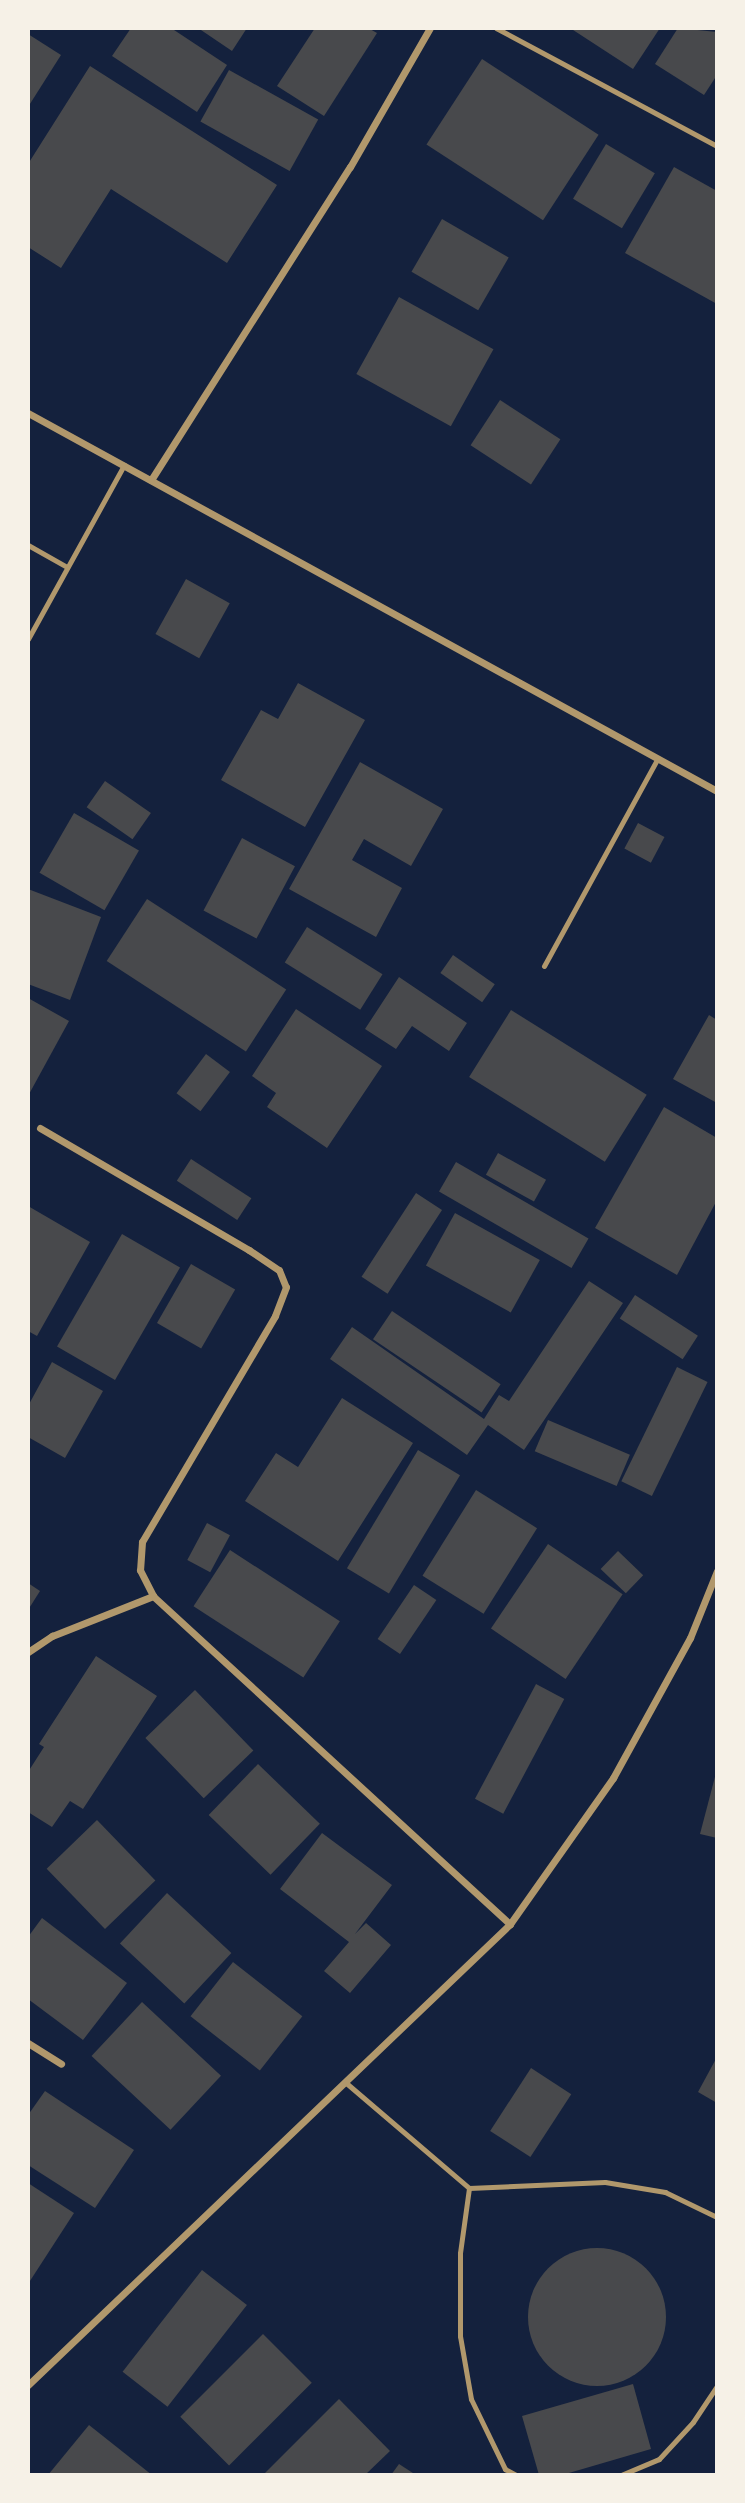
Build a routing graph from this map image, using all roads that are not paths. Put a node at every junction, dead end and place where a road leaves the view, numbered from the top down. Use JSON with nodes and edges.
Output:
{"nodes":[{"id":1,"x":430,"y":28,"type":"edge"},
{"id":2,"x":496,"y":28,"type":"edge"},
{"id":3,"x":717,"y":146,"type":"edge"},
{"id":4,"x":28,"y":413,"type":"edge"},
{"id":5,"x":124,"y":465,"type":"junction"},
{"id":6,"x":151,"y":480,"type":"junction"},
{"id":7,"x":28,"y":545,"type":"edge"},
{"id":8,"x":67,"y":567,"type":"junction"},
{"id":9,"x":28,"y":639,"type":"edge"},
{"id":10,"x":658,"y":758,"type":"junction"},
{"id":11,"x":717,"y":791,"type":"edge"},
{"id":12,"x":544,"y":966,"type":"dead end"},
{"id":13,"x":40,"y":1128,"type":"dead end"},
{"id":14,"x":717,"y":1571,"type":"edge"},
{"id":15,"x":153,"y":1596,"type":"junction"},
{"id":16,"x":28,"y":1653,"type":"edge"},
{"id":17,"x":510,"y":1924,"type":"junction"},
{"id":18,"x":28,"y":2043,"type":"edge"},
{"id":19,"x":61,"y":2064,"type":"dead end"},
{"id":20,"x":345,"y":2082,"type":"junction"},
{"id":21,"x":469,"y":2188,"type":"junction"},
{"id":22,"x":717,"y":2217,"type":"edge"},
{"id":23,"x":28,"y":2385,"type":"edge"},
{"id":24,"x":717,"y":2386,"type":"edge"},
{"id":25,"x":516,"y":2475,"type":"edge"},
{"id":26,"x":621,"y":2475,"type":"edge"}],
"edges":[{"from":1,"to":6,"type":"street"},
{"from":2,"to":3,"type":"lane"},
{"from":4,"to":5,"type":"street"},
{"from":5,"to":6,"type":"street"},
{"from":5,"to":8,"type":"lane"},
{"from":6,"to":10,"type":"street"},
{"from":7,"to":8,"type":"lane"},
{"from":8,"to":9,"type":"lane"},
{"from":10,"to":11,"type":"street"},
{"from":10,"to":12,"type":"lane"},
{"from":13,"to":15,"type":"street"},
{"from":14,"to":17,"type":"street"},
{"from":15,"to":16,"type":"street"},
{"from":15,"to":17,"type":"street"},
{"from":17,"to":20,"type":"street"},
{"from":18,"to":19,"type":"street"},
{"from":20,"to":21,"type":"lane"},
{"from":20,"to":23,"type":"street"},
{"from":21,"to":22,"type":"lane"},
{"from":21,"to":25,"type":"lane"},
{"from":24,"to":26,"type":"lane"}]}
